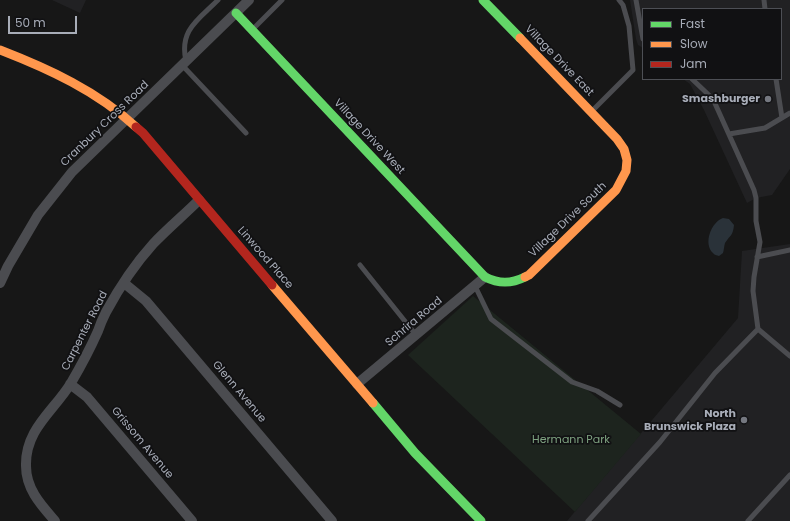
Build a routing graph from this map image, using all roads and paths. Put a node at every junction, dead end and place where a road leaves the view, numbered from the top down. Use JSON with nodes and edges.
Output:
{"nodes":[{"id":1,"x":218,"y":0,"type":"edge"},
{"id":2,"x":249,"y":0,"type":"edge"},
{"id":3,"x":282,"y":0,"type":"edge"},
{"id":4,"x":483,"y":0,"type":"edge"},
{"id":5,"x":619,"y":0,"type":"edge"},
{"id":6,"x":636,"y":0,"type":"edge"},
{"id":7,"x":236,"y":12,"type":"junction"},
{"id":8,"x":252,"y":29,"type":"junction"},
{"id":9,"x":642,"y":33,"type":"edge"},
{"id":10,"x":1,"y":51,"type":"edge"},
{"id":11,"x":184,"y":63,"type":"junction"},
{"id":12,"x":693,"y":80,"type":"edge"},
{"id":13,"x":776,"y":80,"type":"edge"},
{"id":14,"x":591,"y":112,"type":"junction"},
{"id":15,"x":790,"y":113,"type":"edge"},
{"id":16,"x":127,"y":118,"type":"junction"},
{"id":17,"x":782,"y":118,"type":"junction"},
{"id":18,"x":246,"y":133,"type":"dead end"},
{"id":19,"x":729,"y":134,"type":"junction"},
{"id":20,"x":617,"y":139,"type":"joint"},
{"id":21,"x":199,"y":200,"type":"junction"},
{"id":22,"x":790,"y":250,"type":"edge"},
{"id":23,"x":757,"y":257,"type":"junction"},
{"id":24,"x":360,"y":264,"type":"dead end"},
{"id":25,"x":485,"y":277,"type":"junction"},
{"id":26,"x":0,"y":283,"type":"edge"},
{"id":27,"x":124,"y":283,"type":"junction"},
{"id":28,"x":475,"y":286,"type":"junction"},
{"id":29,"x":758,"y":329,"type":"junction"},
{"id":30,"x":416,"y":336,"type":"junction"},
{"id":31,"x":790,"y":356,"type":"edge"},
{"id":32,"x":70,"y":384,"type":"junction"},
{"id":33,"x":357,"y":384,"type":"junction"},
{"id":34,"x":620,"y":405,"type":"dead end"},
{"id":35,"x":790,"y":475,"type":"edge"},
{"id":36,"x":55,"y":521,"type":"edge"},
{"id":37,"x":192,"y":521,"type":"edge"},
{"id":38,"x":332,"y":521,"type":"edge"},
{"id":39,"x":481,"y":521,"type":"edge"},
{"id":40,"x":588,"y":521,"type":"edge"},
{"id":41,"x":748,"y":521,"type":"edge"}],
"edges":[{"from":1,"to":11,"type":"lane"},
{"from":2,"to":7,"type":"street","name":"Cranbury Cross Road"},
{"from":3,"to":8,"type":"lane"},
{"from":4,"to":14,"type":"street","name":"Village Drive East"},
{"from":5,"to":14,"type":"lane"},
{"from":6,"to":9,"type":"lane"},
{"from":7,"to":8,"type":"street","name":"Village Drive West"},
{"from":7,"to":11,"type":"street","name":"Cranbury Cross Road"},
{"from":8,"to":25,"type":"street","name":"Village Drive West"},
{"from":10,"to":16,"type":"street","name":"Linwood Place"},
{"from":11,"to":16,"type":"street","name":"Cranbury Cross Road"},
{"from":11,"to":18,"type":"lane"},
{"from":12,"to":19,"type":"lane"},
{"from":13,"to":17,"type":"lane"},
{"from":14,"to":20,"type":"street","name":"Village Drive East"},
{"from":15,"to":17,"type":"lane"},
{"from":16,"to":21,"type":"street","name":"Linwood Place"},
{"from":16,"to":26,"type":"street","name":"Cranbury Cross Road"},
{"from":17,"to":19,"type":"lane"},
{"from":19,"to":23,"type":"lane"},
{"from":20,"to":25,"type":"street","name":"Village Drive South"},
{"from":21,"to":27,"type":"street","name":"Carpenter Road"},
{"from":21,"to":33,"type":"street","name":"Linwood Place"},
{"from":22,"to":23,"type":"lane"},
{"from":23,"to":29,"type":"lane"},
{"from":24,"to":30,"type":"lane"},
{"from":25,"to":28,"type":"street","name":"Schrira Road"},
{"from":27,"to":32,"type":"street","name":"Carpenter Road"},
{"from":27,"to":38,"type":"street","name":"Glenn Avenue"},
{"from":28,"to":30,"type":"street","name":"Schrira Road"},
{"from":28,"to":34,"type":"lane"},
{"from":29,"to":31,"type":"lane"},
{"from":29,"to":40,"type":"lane"},
{"from":30,"to":33,"type":"street","name":"Schrira Road"},
{"from":32,"to":36,"type":"street","name":"Carpenter Road"},
{"from":32,"to":37,"type":"street","name":"Grissom Avenue"},
{"from":33,"to":39,"type":"street","name":"Linwood Place"},
{"from":35,"to":41,"type":"lane"}]}
